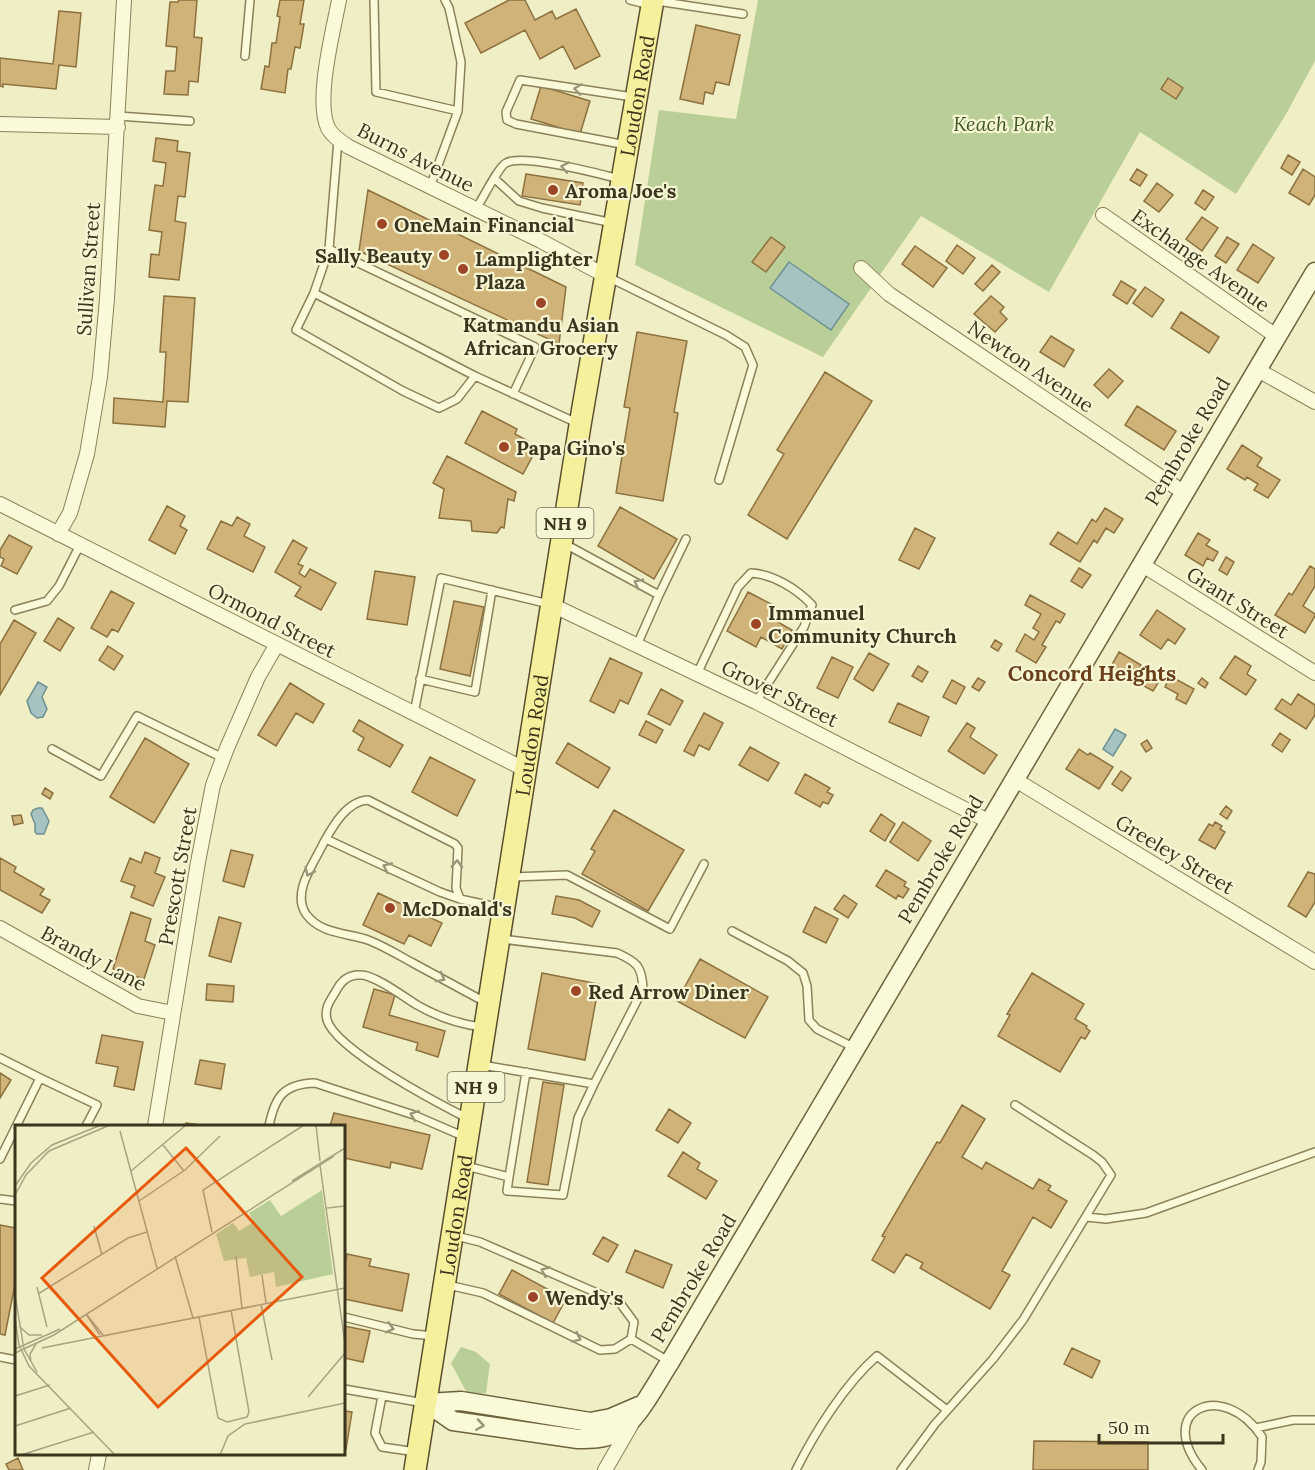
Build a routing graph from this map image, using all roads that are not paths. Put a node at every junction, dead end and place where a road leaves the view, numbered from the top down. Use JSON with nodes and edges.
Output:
{"nodes":[{"id":1,"x":124,"y":0,"type":"edge"},
{"id":2,"x":250,"y":0,"type":"edge"},
{"id":3,"x":339,"y":0,"type":"edge"},
{"id":4,"x":374,"y":0,"type":"edge"},
{"id":5,"x":630,"y":0,"type":"edge"},
{"id":6,"x":448,"y":1,"type":"edge"},
{"id":7,"x":653,"y":2,"type":"edge"},
{"id":8,"x":743,"y":14,"type":"dead end"},
{"id":9,"x":245,"y":56,"type":"dead end"},
{"id":10,"x":636,"y":98,"type":"junction"},
{"id":11,"x":458,"y":111,"type":"junction"},
{"id":12,"x":118,"y":122,"type":"junction"},
{"id":13,"x":190,"y":122,"type":"dead end"},
{"id":14,"x":0,"y":124,"type":"edge"},
{"id":15,"x":338,"y":140,"type":"junction"},
{"id":16,"x":628,"y":145,"type":"junction"},
{"id":17,"x":495,"y":179,"type":"junction"},
{"id":18,"x":622,"y":180,"type":"junction"},
{"id":19,"x":430,"y":187,"type":"junction"},
{"id":20,"x":476,"y":209,"type":"junction"},
{"id":21,"x":1103,"y":215,"type":"dead end"},
{"id":22,"x":616,"y":223,"type":"junction"},
{"id":23,"x":329,"y":249,"type":"junction"},
{"id":24,"x":861,"y":268,"type":"dead end"},
{"id":25,"x":1315,"y":272,"type":"edge"},
{"id":26,"x":606,"y":276,"type":"junction"},
{"id":27,"x":314,"y":293,"type":"junction"},
{"id":28,"x":1276,"y":336,"type":"junction"},
{"id":29,"x":1256,"y":369,"type":"junction"},
{"id":30,"x":475,"y":376,"type":"junction"},
{"id":31,"x":513,"y":394,"type":"junction"},
{"id":32,"x":1315,"y":402,"type":"edge"},
{"id":33,"x":580,"y":424,"type":"junction"},
{"id":34,"x":718,"y":480,"type":"dead end"},
{"id":35,"x":1183,"y":492,"type":"junction"},
{"id":36,"x":0,"y":504,"type":"edge"},
{"id":37,"x":58,"y":534,"type":"junction"},
{"id":38,"x":686,"y":538,"type":"dead end"},
{"id":39,"x":562,"y":542,"type":"junction"},
{"id":40,"x":80,"y":545,"type":"junction"},
{"id":41,"x":1141,"y":564,"type":"junction"},
{"id":42,"x":492,"y":590,"type":"junction"},
{"id":43,"x":659,"y":595,"type":"junction"},
{"id":44,"x":552,"y":605,"type":"junction"},
{"id":45,"x":15,"y":610,"type":"dead end"},
{"id":46,"x":277,"y":644,"type":"junction"},
{"id":47,"x":637,"y":645,"type":"junction"},
{"id":48,"x":697,"y":674,"type":"junction"},
{"id":49,"x":1315,"y":674,"type":"edge"},
{"id":50,"x":420,"y":679,"type":"junction"},
{"id":51,"x":756,"y":702,"type":"junction"},
{"id":52,"x":414,"y":713,"type":"junction"},
{"id":53,"x":52,"y":749,"type":"dead end"},
{"id":54,"x":223,"y":758,"type":"junction"},
{"id":55,"x":526,"y":770,"type":"junction"},
{"id":56,"x":1014,"y":779,"type":"junction"},
{"id":57,"x":988,"y":821,"type":"junction"},
{"id":58,"x":326,"y":839,"type":"junction"},
{"id":59,"x":704,"y":864,"type":"dead end"},
{"id":60,"x":509,"y":877,"type":"junction"},
{"id":61,"x":460,"y":898,"type":"junction"},
{"id":62,"x":503,"y":908,"type":"junction"},
{"id":63,"x":0,"y":928,"type":"edge"},
{"id":64,"x":732,"y":931,"type":"dead end"},
{"id":65,"x":500,"y":939,"type":"junction"},
{"id":66,"x":1315,"y":962,"type":"edge"},
{"id":67,"x":489,"y":1005,"type":"junction"},
{"id":68,"x":173,"y":1013,"type":"junction"},
{"id":69,"x":486,"y":1027,"type":"junction"},
{"id":70,"x":855,"y":1048,"type":"junction"},
{"id":71,"x":0,"y":1058,"type":"edge"},
{"id":72,"x":480,"y":1064,"type":"junction"},
{"id":73,"x":525,"y":1072,"type":"junction"},
{"id":74,"x":40,"y":1078,"type":"junction"},
{"id":75,"x":594,"y":1084,"type":"junction"},
{"id":76,"x":1015,"y":1105,"type":"dead end"},
{"id":77,"x":17,"y":1125,"type":"edge"},
{"id":78,"x":87,"y":1125,"type":"edge"},
{"id":79,"x":155,"y":1125,"type":"edge"},
{"id":80,"x":269,"y":1125,"type":"edge"},
{"id":81,"x":15,"y":1129,"type":"edge"},
{"id":82,"x":469,"y":1129,"type":"junction"},
{"id":83,"x":1315,"y":1152,"type":"edge"},
{"id":84,"x":0,"y":1159,"type":"edge"},
{"id":85,"x":464,"y":1166,"type":"junction"},
{"id":86,"x":509,"y":1176,"type":"junction"},
{"id":87,"x":0,"y":1199,"type":"edge"},
{"id":88,"x":15,"y":1201,"type":"edge"},
{"id":89,"x":1086,"y":1217,"type":"junction"},
{"id":90,"x":453,"y":1235,"type":"junction"},
{"id":91,"x":445,"y":1285,"type":"junction"},
{"id":92,"x":345,"y":1317,"type":"edge"},
{"id":93,"x":437,"y":1336,"type":"junction"},
{"id":94,"x":631,"y":1339,"type":"junction"},
{"id":95,"x":0,"y":1358,"type":"edge"},
{"id":96,"x":15,"y":1360,"type":"edge"},
{"id":97,"x":670,"y":1362,"type":"junction"},
{"id":98,"x":345,"y":1389,"type":"edge"},
{"id":99,"x":382,"y":1396,"type":"junction"},
{"id":100,"x":427,"y":1403,"type":"junction"},
{"id":101,"x":643,"y":1403,"type":"junction"},
{"id":102,"x":947,"y":1410,"type":"junction"},
{"id":103,"x":1315,"y":1420,"type":"edge"},
{"id":104,"x":1256,"y":1428,"type":"junction"},
{"id":105,"x":99,"y":1455,"type":"edge"},
{"id":106,"x":417,"y":1461,"type":"edge"},
{"id":107,"x":96,"y":1470,"type":"edge"},
{"id":108,"x":604,"y":1470,"type":"edge"},
{"id":109,"x":796,"y":1470,"type":"edge"},
{"id":110,"x":901,"y":1470,"type":"edge"},
{"id":111,"x":1203,"y":1470,"type":"edge"},
{"id":112,"x":1258,"y":1470,"type":"edge"}],
"edges":[{"from":1,"to":12,"type":"street","name":"Sullivan Street"},
{"from":2,"to":9,"type":"lane"},
{"from":3,"to":15,"type":"street","name":"Burns Avenue"},
{"from":4,"to":11,"type":"lane"},
{"from":5,"to":7,"type":"lane"},
{"from":6,"to":11,"type":"lane"},
{"from":7,"to":8,"type":"lane"},
{"from":7,"to":10,"type":"main road","name":"Loudon Road","number":"NH 9"},
{"from":10,"to":16,"type":"main road","name":"Loudon Road","number":"NH 9"},
{"from":10,"to":16,"type":"lane","one_way":true},
{"from":11,"to":19,"type":"lane"},
{"from":12,"to":13,"type":"lane"},
{"from":12,"to":14,"type":"street"},
{"from":12,"to":37,"type":"street","name":"Sullivan Street"},
{"from":15,"to":19,"type":"street","name":"Burns Avenue"},
{"from":15,"to":23,"type":"lane"},
{"from":16,"to":18,"type":"main road","name":"Loudon Road","number":"NH 9"},
{"from":18,"to":17,"type":"lane","one_way":true},
{"from":17,"to":20,"type":"lane"},
{"from":17,"to":22,"type":"lane"},
{"from":18,"to":22,"type":"main road","name":"Loudon Road","number":"NH 9"},
{"from":19,"to":20,"type":"street","name":"Burns Avenue"},
{"from":20,"to":26,"type":"street","name":"Burns Avenue"},
{"from":21,"to":28,"type":"street","name":"Exchange Avenue"},
{"from":22,"to":26,"type":"main road","name":"Loudon Road","number":"NH 9"},
{"from":23,"to":27,"type":"lane"},
{"from":23,"to":31,"type":"lane"},
{"from":24,"to":35,"type":"street","name":"Newton Avenue"},
{"from":25,"to":28,"type":"street","name":"Pembroke Road"},
{"from":26,"to":33,"type":"main road","name":"Loudon Road","number":"NH 9"},
{"from":26,"to":34,"type":"lane"},
{"from":27,"to":30,"type":"lane"},
{"from":27,"to":30,"type":"lane"},
{"from":28,"to":29,"type":"street","name":"Pembroke Road"},
{"from":29,"to":32,"type":"street"},
{"from":29,"to":35,"type":"street","name":"Pembroke Road"},
{"from":30,"to":31,"type":"lane"},
{"from":31,"to":33,"type":"lane"},
{"from":33,"to":39,"type":"main road","name":"Loudon Road","number":"NH 9"},
{"from":35,"to":41,"type":"street","name":"Pembroke Road"},
{"from":36,"to":37,"type":"street","name":"Ormond Street"},
{"from":37,"to":40,"type":"street","name":"Ormond Street"},
{"from":38,"to":43,"type":"lane"},
{"from":43,"to":39,"type":"lane","one_way":true},
{"from":39,"to":44,"type":"main road","name":"Loudon Road","number":"NH 9"},
{"from":40,"to":45,"type":"lane"},
{"from":40,"to":46,"type":"street","name":"Ormond Street"},
{"from":41,"to":49,"type":"street","name":"Grant Street"},
{"from":41,"to":56,"type":"street","name":"Pembroke Road"},
{"from":42,"to":44,"type":"lane"},
{"from":42,"to":50,"type":"lane"},
{"from":42,"to":50,"type":"lane"},
{"from":43,"to":47,"type":"lane"},
{"from":44,"to":47,"type":"street","name":"Grover Street"},
{"from":44,"to":55,"type":"main road","name":"Loudon Road","number":"NH 9"},
{"from":46,"to":52,"type":"street","name":"Ormond Street"},
{"from":46,"to":54,"type":"street","name":"Prescott Street"},
{"from":47,"to":48,"type":"street","name":"Grover Street"},
{"from":48,"to":51,"type":"street","name":"Grover Street"},
{"from":48,"to":51,"type":"lane"},
{"from":50,"to":52,"type":"lane"},
{"from":51,"to":57,"type":"street","name":"Grover Street"},
{"from":52,"to":55,"type":"street","name":"Ormond Street"},
{"from":53,"to":54,"type":"lane"},
{"from":54,"to":68,"type":"street","name":"Prescott Street"},
{"from":55,"to":60,"type":"main road","name":"Loudon Road","number":"NH 9"},
{"from":56,"to":57,"type":"street","name":"Pembroke Road"},
{"from":56,"to":66,"type":"street","name":"Greeley Street"},
{"from":57,"to":70,"type":"street","name":"Pembroke Road"},
{"from":61,"to":58,"type":"lane","one_way":true},
{"from":61,"to":58,"type":"lane","one_way":true},
{"from":58,"to":67,"type":"lane","one_way":true},
{"from":59,"to":60,"type":"lane"},
{"from":60,"to":62,"type":"main road","name":"Loudon Road","number":"NH 9"},
{"from":61,"to":62,"type":"lane"},
{"from":62,"to":65,"type":"main road","name":"Loudon Road","number":"NH 9"},
{"from":63,"to":68,"type":"street","name":"Brandy Lane"},
{"from":64,"to":70,"type":"lane"},
{"from":65,"to":67,"type":"main road","name":"Loudon Road","number":"NH 9"},
{"from":65,"to":75,"type":"lane"},
{"from":67,"to":69,"type":"main road","name":"Loudon Road","number":"NH 9"},
{"from":68,"to":79,"type":"street","name":"Prescott Street"},
{"from":69,"to":72,"type":"main road","name":"Loudon Road","number":"NH 9"},
{"from":69,"to":82,"type":"lane"},
{"from":70,"to":97,"type":"street","name":"Pembroke Road"},
{"from":71,"to":74,"type":"lane"},
{"from":72,"to":73,"type":"lane"},
{"from":72,"to":82,"type":"main road","name":"Loudon Road","number":"NH 9"},
{"from":73,"to":75,"type":"lane"},
{"from":73,"to":86,"type":"lane"},
{"from":74,"to":77,"type":"lane"},
{"from":74,"to":78,"type":"lane"},
{"from":75,"to":86,"type":"lane"},
{"from":76,"to":89,"type":"lane"},
{"from":82,"to":80,"type":"lane","one_way":true},
{"from":81,"to":84,"type":"lane"},
{"from":82,"to":85,"type":"main road","name":"Loudon Road","number":"NH 9"},
{"from":83,"to":89,"type":"lane"},
{"from":85,"to":86,"type":"lane"},
{"from":85,"to":90,"type":"main road","name":"Loudon Road","number":"NH 9"},
{"from":87,"to":88,"type":"lane"},
{"from":89,"to":102,"type":"lane"},
{"from":90,"to":91,"type":"main road","name":"Loudon Road","number":"NH 9"},
{"from":94,"to":90,"type":"lane","one_way":true},
{"from":91,"to":93,"type":"main road","name":"Loudon Road","number":"NH 9"},
{"from":91,"to":94,"type":"lane","one_way":true},
{"from":92,"to":93,"type":"lane","one_way":true},
{"from":93,"to":100,"type":"main road","name":"Loudon Road","number":"NH 9"},
{"from":94,"to":97,"type":"lane"},
{"from":95,"to":96,"type":"lane"},
{"from":97,"to":101,"type":"street","name":"Pembroke Road"},
{"from":98,"to":99,"type":"lane"},
{"from":99,"to":100,"type":"lane"},
{"from":99,"to":106,"type":"lane"},
{"from":100,"to":101,"type":"street"},
{"from":100,"to":106,"type":"main road","name":"Loudon Road","number":"NH 9"},
{"from":101,"to":108,"type":"street","name":"Pembroke Road"},
{"from":102,"to":109,"type":"lane"},
{"from":102,"to":110,"type":"lane"},
{"from":103,"to":104,"type":"lane"},
{"from":104,"to":111,"type":"lane"},
{"from":104,"to":112,"type":"lane"},
{"from":105,"to":107,"type":"street"}]}
